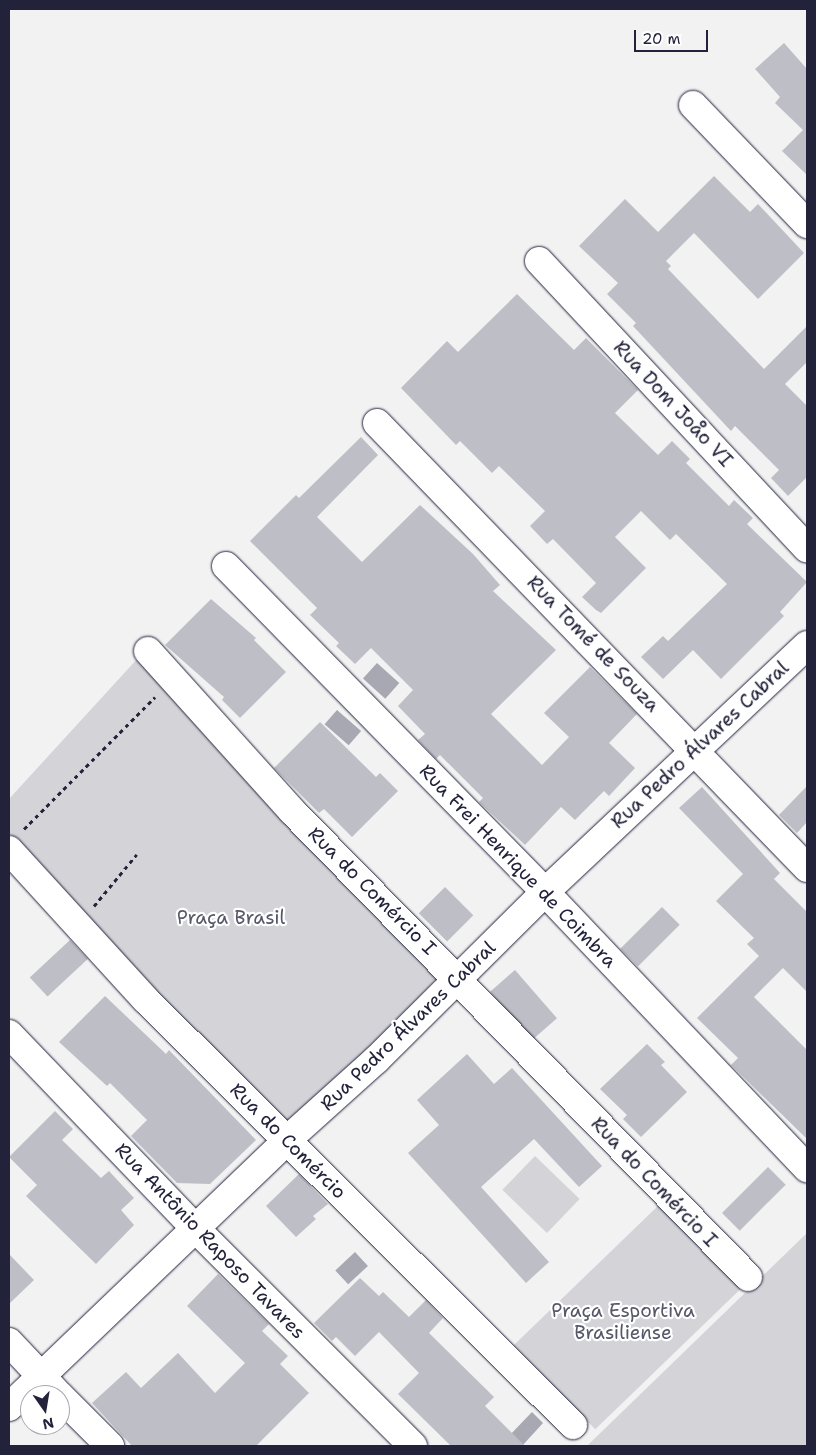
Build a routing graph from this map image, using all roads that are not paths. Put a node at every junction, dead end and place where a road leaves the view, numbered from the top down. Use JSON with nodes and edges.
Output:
{"nodes":[{"id":1,"x":693,"y":105,"type":"dead end"},
{"id":2,"x":807,"y":224,"type":"edge"},
{"id":3,"x":539,"y":261,"type":"dead end"},
{"id":4,"x":377,"y":423,"type":"dead end"},
{"id":5,"x":807,"y":548,"type":"edge"},
{"id":6,"x":226,"y":566,"type":"dead end"},
{"id":7,"x":807,"y":644,"type":"edge"},
{"id":8,"x":148,"y":650,"type":"dead end"},
{"id":9,"x":695,"y":749,"type":"junction"},
{"id":10,"x":16,"y":840,"type":"edge"},
{"id":11,"x":807,"y":868,"type":"edge"},
{"id":12,"x":545,"y":892,"type":"junction"},
{"id":13,"x":458,"y":978,"type":"junction"},
{"id":14,"x":9,"y":1034,"type":"edge"},
{"id":15,"x":287,"y":1140,"type":"junction"},
{"id":16,"x":807,"y":1168,"type":"edge"},
{"id":17,"x":196,"y":1229,"type":"junction"},
{"id":18,"x":748,"y":1277,"type":"dead end"},
{"id":19,"x":9,"y":1342,"type":"edge"},
{"id":20,"x":50,"y":1385,"type":"edge"},
{"id":21,"x":58,"y":1385,"type":"edge"},
{"id":22,"x":70,"y":1405,"type":"edge"},
{"id":23,"x":573,"y":1425,"type":"dead end"},
{"id":24,"x":110,"y":1446,"type":"edge"},
{"id":25,"x":413,"y":1446,"type":"edge"}],
"edges":[{"from":1,"to":2,"type":"street"},
{"from":3,"to":5,"type":"street","name":"Rua Dom Joåo VI"},
{"from":4,"to":9,"type":"street","name":"Rua Tomé de Souza"},
{"from":6,"to":12,"type":"street","name":"Rua Frei Henrique de Coimbra"},
{"from":7,"to":9,"type":"street","name":"Rua Pedro Álvares Cabral"},
{"from":8,"to":13,"type":"street","name":"Rua do Comércio I"},
{"from":9,"to":11,"type":"street","name":"Rua Tomé de Souza"},
{"from":9,"to":12,"type":"street","name":"Rua Pedro Álvares Cabral"},
{"from":10,"to":15,"type":"street","name":"Rua do Comércio"},
{"from":12,"to":13,"type":"street","name":"Rua Pedro Álvares Cabral"},
{"from":12,"to":16,"type":"street","name":"Rua Frei Henrique de Coimbra"},
{"from":13,"to":15,"type":"street","name":"Rua Pedro Álvares Cabral"},
{"from":13,"to":18,"type":"street","name":"Rua do Comércio I"},
{"from":14,"to":17,"type":"street","name":"Rua Antônio Raposo Tavares"},
{"from":15,"to":17,"type":"street","name":"Rua Pedro Álvares Cabral"},
{"from":15,"to":23,"type":"street","name":"Rua do Comércio"},
{"from":17,"to":21,"type":"street","name":"Rua Pedro Álvares Cabral"},
{"from":17,"to":25,"type":"street","name":"Rua Antônio Raposo Tavares"},
{"from":19,"to":20,"type":"street"},
{"from":22,"to":24,"type":"street"}]}
